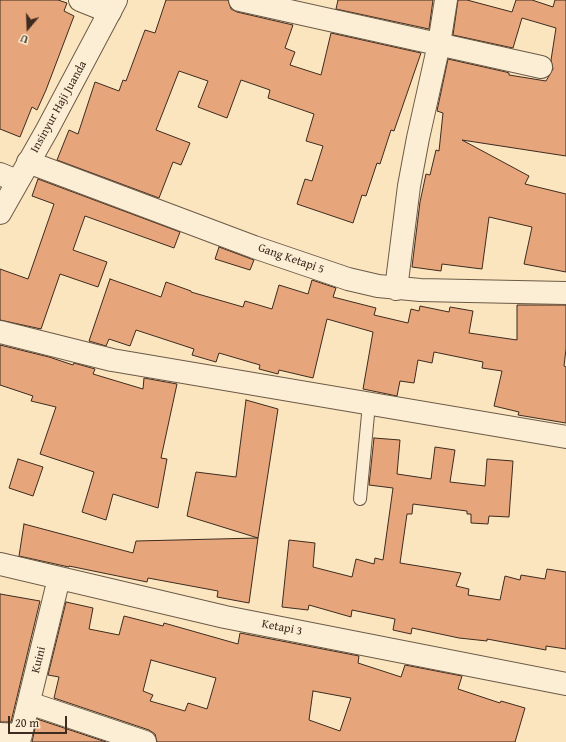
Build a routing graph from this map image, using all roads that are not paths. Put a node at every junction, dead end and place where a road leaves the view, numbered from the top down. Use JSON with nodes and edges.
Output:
{"nodes":[{"id":1,"x":80,"y":0,"type":"edge"},
{"id":2,"x":240,"y":0,"type":"edge"},
{"id":3,"x":446,"y":0,"type":"edge"},
{"id":4,"x":113,"y":6,"type":"edge"},
{"id":5,"x":439,"y":44,"type":"junction"},
{"id":6,"x":541,"y":67,"type":"dead end"},
{"id":7,"x":28,"y":162,"type":"junction"},
{"id":8,"x":9,"y":177,"type":"edge"},
{"id":9,"x":0,"y":213,"type":"edge"},
{"id":10,"x":396,"y":289,"type":"junction"},
{"id":11,"x":566,"y":293,"type":"edge"},
{"id":12,"x":0,"y":332,"type":"edge"},
{"id":13,"x":369,"y":404,"type":"junction"},
{"id":14,"x":566,"y":437,"type":"edge"},
{"id":15,"x":360,"y":499,"type":"dead end"},
{"id":16,"x":0,"y":564,"type":"edge"},
{"id":17,"x":59,"y":578,"type":"junction"},
{"id":18,"x":566,"y":684,"type":"edge"},
{"id":19,"x":29,"y":703,"type":"junction"},
{"id":20,"x":13,"y":737,"type":"edge"},
{"id":21,"x":145,"y":742,"type":"edge"}],
"edges":[{"from":1,"to":4,"type":"street"},
{"from":2,"to":5,"type":"street"},
{"from":3,"to":5,"type":"street"},
{"from":4,"to":7,"type":"street","name":"Insinyur Haji Juanda"},
{"from":5,"to":6,"type":"street"},
{"from":5,"to":10,"type":"street"},
{"from":7,"to":8,"type":"street","name":"Insinyur Haji Juanda"},
{"from":7,"to":10,"type":"street","name":"Gang Ketapi 5"},
{"from":8,"to":9,"type":"street","name":"Insinyur Haji Juanda"},
{"from":10,"to":11,"type":"street","name":"Gang Ketapi 5"},
{"from":12,"to":13,"type":"street"},
{"from":13,"to":14,"type":"street"},
{"from":13,"to":15,"type":"lane"},
{"from":16,"to":17,"type":"street","name":"Ketapi 3"},
{"from":17,"to":18,"type":"street","name":"Ketapi 3"},
{"from":17,"to":19,"type":"street","name":"Kuini"},
{"from":19,"to":20,"type":"street","name":"Kuini"},
{"from":19,"to":21,"type":"street"}]}
